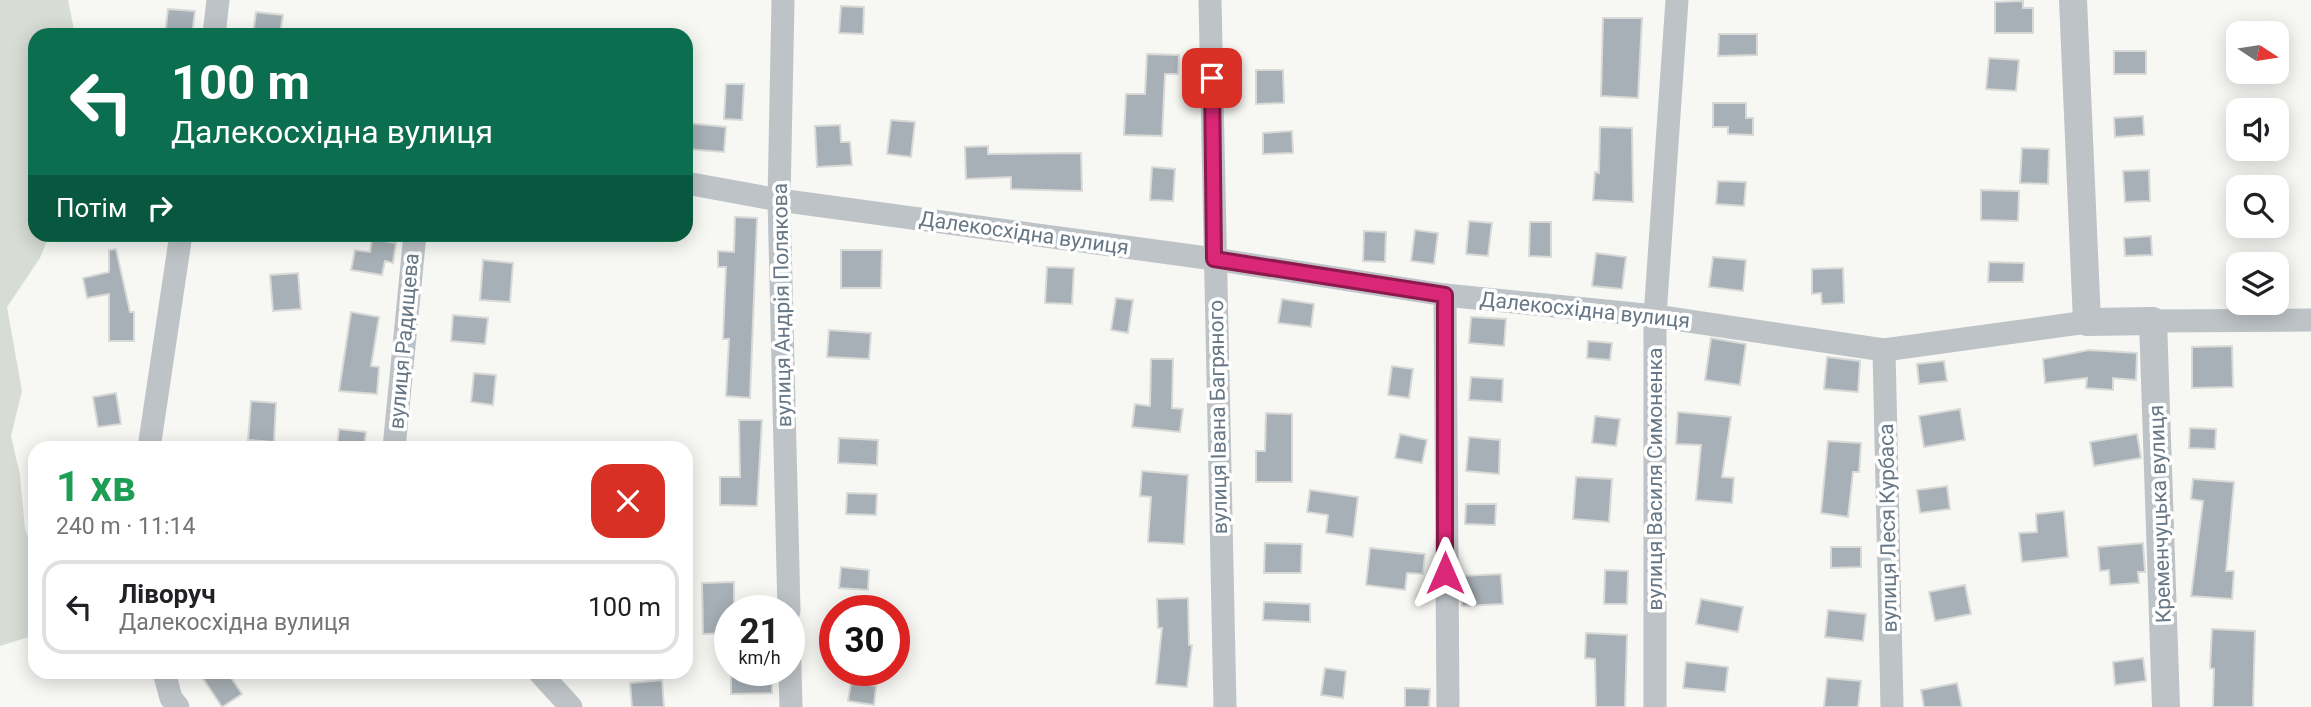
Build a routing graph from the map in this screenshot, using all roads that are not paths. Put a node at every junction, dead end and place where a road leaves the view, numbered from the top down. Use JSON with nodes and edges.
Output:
{"nodes":[{"id":1,"x":218,"y":0,"type":"edge"},
{"id":2,"x":783,"y":0,"type":"edge"},
{"id":3,"x":1210,"y":0,"type":"edge"},
{"id":4,"x":1677,"y":0,"type":"edge"},
{"id":5,"x":2073,"y":0,"type":"edge"},
{"id":6,"x":215,"y":28,"type":"edge"},
{"id":7,"x":693,"y":184,"type":"edge"},
{"id":8,"x":779,"y":200,"type":"junction"},
{"id":9,"x":180,"y":242,"type":"edge"},
{"id":10,"x":414,"y":242,"type":"edge"},
{"id":11,"x":1214,"y":259,"type":"junction"},
{"id":12,"x":1445,"y":295,"type":"junction"},
{"id":13,"x":1655,"y":316,"type":"junction"},
{"id":14,"x":2311,"y":320,"type":"edge"},
{"id":15,"x":2153,"y":321,"type":"junction"},
{"id":16,"x":2087,"y":322,"type":"junction"},
{"id":17,"x":1884,"y":350,"type":"junction"},
{"id":18,"x":150,"y":441,"type":"edge"},
{"id":19,"x":395,"y":441,"type":"edge"},
{"id":20,"x":789,"y":595,"type":"edge"},
{"id":21,"x":166,"y":679,"type":"edge"},
{"id":22,"x":545,"y":679,"type":"edge"},
{"id":23,"x":790,"y":686,"type":"edge"},
{"id":24,"x":178,"y":707,"type":"edge"},
{"id":25,"x":571,"y":707,"type":"edge"},
{"id":26,"x":791,"y":707,"type":"edge"},
{"id":27,"x":1225,"y":707,"type":"edge"},
{"id":28,"x":1448,"y":707,"type":"edge"},
{"id":29,"x":1655,"y":707,"type":"edge"},
{"id":30,"x":1892,"y":707,"type":"edge"},
{"id":31,"x":2166,"y":707,"type":"edge"}],
"edges":[{"from":1,"to":6,"type":"street"},
{"from":2,"to":8,"type":"street","name":"вулиця Андрія Полякова"},
{"from":3,"to":11,"type":"street","name":"вулиця Івана Багряного"},
{"from":4,"to":13,"type":"street","name":"вулиця Василя Симоненка"},
{"from":5,"to":16,"type":"street"},
{"from":7,"to":8,"type":"street"},
{"from":8,"to":11,"type":"street","name":"Далекосхідна вулиця"},
{"from":8,"to":20,"type":"street","name":"вулиця Андрія Полякова"},
{"from":9,"to":18,"type":"street"},
{"from":10,"to":19,"type":"street","name":"вулиця Радищева"},
{"from":11,"to":12,"type":"street","name":"Далекосхідна вулиця"},
{"from":11,"to":27,"type":"street","name":"вулиця Івана Багряного"},
{"from":12,"to":13,"type":"street","name":"Далекосхідна вулиця"},
{"from":12,"to":28,"type":"street"},
{"from":13,"to":17,"type":"street","name":"Далекосхідна вулиця"},
{"from":13,"to":29,"type":"street","name":"вулиця Василя Симоненка"},
{"from":14,"to":15,"type":"street","name":"Далекосхідна вулиця"},
{"from":15,"to":16,"type":"street","name":"Далекосхідна вулиця"},
{"from":15,"to":31,"type":"street","name":"Кременчуцька вулиця"},
{"from":16,"to":17,"type":"street","name":"Далекосхідна вулиця"},
{"from":17,"to":30,"type":"street","name":"вулиця Леся Курбаса"},
{"from":21,"to":24,"type":"street"},
{"from":22,"to":25,"type":"street"},
{"from":23,"to":26,"type":"street"}]}
